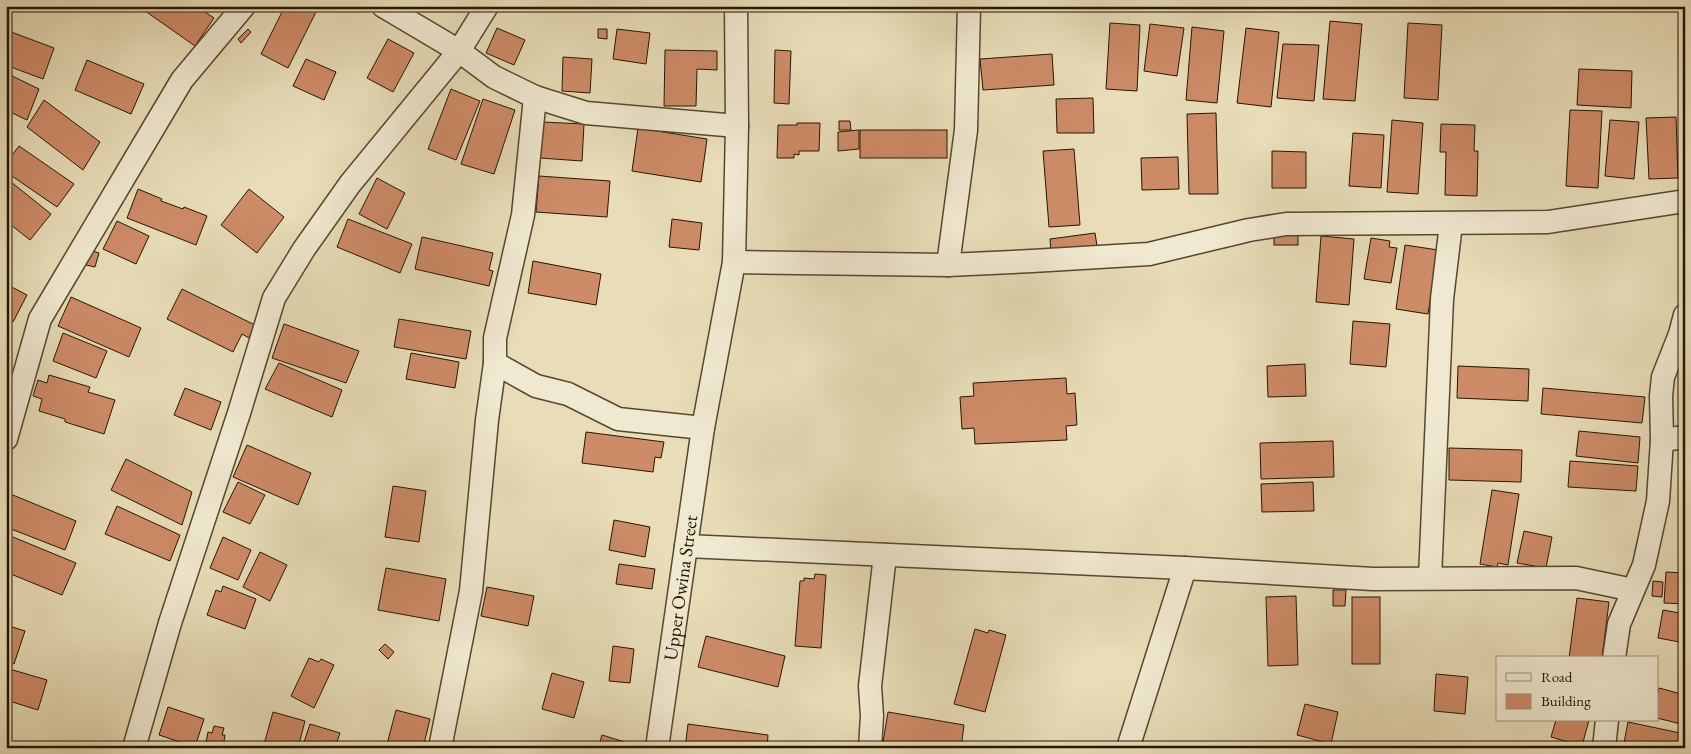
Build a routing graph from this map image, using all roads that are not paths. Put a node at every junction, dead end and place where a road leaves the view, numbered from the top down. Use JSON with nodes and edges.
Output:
{"nodes":[{"id":1,"x":244,"y":6,"type":"edge"},
{"id":2,"x":382,"y":6,"type":"edge"},
{"id":3,"x":487,"y":6,"type":"edge"},
{"id":4,"x":736,"y":6,"type":"edge"},
{"id":5,"x":969,"y":6,"type":"edge"},
{"id":6,"x":459,"y":51,"type":"junction"},
{"id":7,"x":535,"y":97,"type":"junction"},
{"id":8,"x":737,"y":126,"type":"junction"},
{"id":9,"x":1685,"y":201,"type":"edge"},
{"id":10,"x":1451,"y":224,"type":"junction"},
{"id":11,"x":734,"y":262,"type":"junction"},
{"id":12,"x":948,"y":265,"type":"junction"},
{"id":13,"x":1685,"y":316,"type":"edge"},
{"id":14,"x":495,"y":363,"type":"junction"},
{"id":15,"x":703,"y":428,"type":"junction"},
{"id":16,"x":1685,"y":437,"type":"edge"},
{"id":17,"x":6,"y":439,"type":"edge"},
{"id":18,"x":1662,"y":440,"type":"junction"},
{"id":19,"x":686,"y":546,"type":"junction"},
{"id":20,"x":885,"y":555,"type":"junction"},
{"id":21,"x":1184,"y":568,"type":"junction"},
{"id":22,"x":1430,"y":578,"type":"junction"},
{"id":23,"x":1633,"y":590,"type":"junction"},
{"id":24,"x":1614,"y":656,"type":"edge"},
{"id":25,"x":1607,"y":722,"type":"edge"},
{"id":26,"x":134,"y":748,"type":"edge"},
{"id":27,"x":440,"y":748,"type":"edge"},
{"id":28,"x":657,"y":748,"type":"edge"},
{"id":29,"x":870,"y":748,"type":"edge"},
{"id":30,"x":1128,"y":748,"type":"edge"},
{"id":31,"x":1604,"y":748,"type":"edge"}],
"edges":[{"from":1,"to":17,"type":"street"},
{"from":2,"to":6,"type":"street"},
{"from":3,"to":6,"type":"street"},
{"from":4,"to":8,"type":"street","name":"Upper Owina Street"},
{"from":5,"to":12,"type":"street"},
{"from":6,"to":7,"type":"street"},
{"from":6,"to":26,"type":"street"},
{"from":7,"to":8,"type":"street"},
{"from":7,"to":14,"type":"street"},
{"from":8,"to":11,"type":"street","name":"Upper Owina Street"},
{"from":9,"to":10,"type":"street"},
{"from":10,"to":12,"type":"street"},
{"from":10,"to":22,"type":"street"},
{"from":11,"to":12,"type":"street"},
{"from":11,"to":15,"type":"street","name":"Upper Owina Street"},
{"from":13,"to":18,"type":"street"},
{"from":14,"to":15,"type":"street"},
{"from":14,"to":27,"type":"street"},
{"from":15,"to":19,"type":"street","name":"Upper Owina Street"},
{"from":16,"to":18,"type":"street"},
{"from":18,"to":23,"type":"street"},
{"from":19,"to":20,"type":"street"},
{"from":19,"to":28,"type":"street","name":"Upper Owina Street"},
{"from":20,"to":21,"type":"street"},
{"from":20,"to":29,"type":"street"},
{"from":21,"to":22,"type":"street"},
{"from":21,"to":30,"type":"street"},
{"from":22,"to":23,"type":"street"},
{"from":23,"to":24,"type":"street"},
{"from":25,"to":31,"type":"street"}]}
